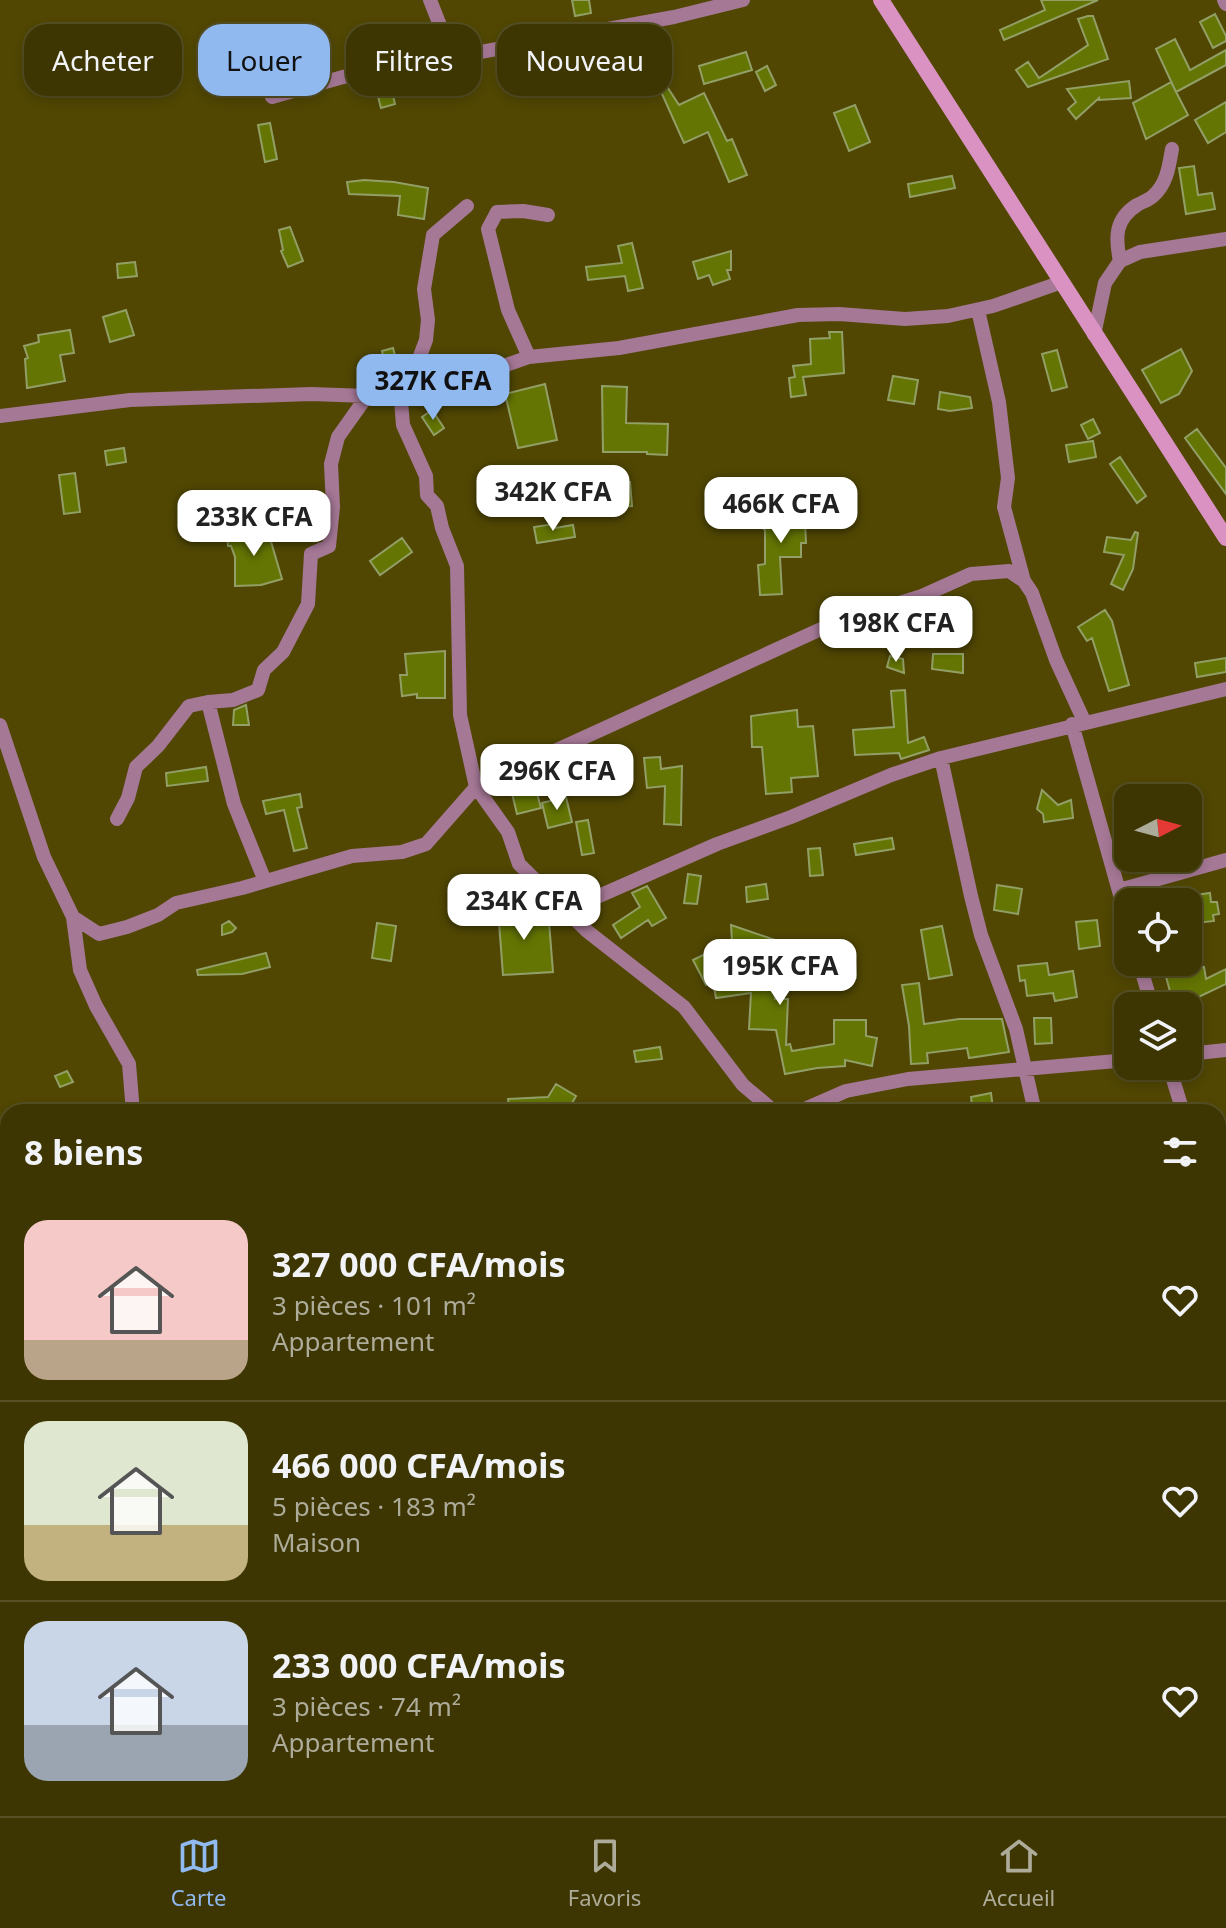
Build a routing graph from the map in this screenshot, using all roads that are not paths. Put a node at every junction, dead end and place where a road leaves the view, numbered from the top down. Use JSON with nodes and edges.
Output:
{"nodes":[{"id":1,"x":430,"y":0,"type":"edge"},
{"id":2,"x":743,"y":0,"type":"edge"},
{"id":3,"x":881,"y":0,"type":"edge"},
{"id":4,"x":439,"y":24,"type":"edge"},
{"id":5,"x":481,"y":53,"type":"edge"},
{"id":6,"x":346,"y":76,"type":"edge"},
{"id":7,"x":272,"y":97,"type":"dead end"},
{"id":8,"x":1172,"y":149,"type":"dead end"},
{"id":9,"x":467,"y":206,"type":"dead end"},
{"id":10,"x":548,"y":215,"type":"dead end"},
{"id":11,"x":1226,"y":239,"type":"edge"},
{"id":12,"x":1120,"y":261,"type":"junction"},
{"id":13,"x":1062,"y":282,"type":"junction"},
{"id":14,"x":978,"y":310,"type":"junction"},
{"id":15,"x":1094,"y":335,"type":"junction"},
{"id":16,"x":529,"y":357,"type":"junction"},
{"id":17,"x":415,"y":383,"type":"junction"},
{"id":18,"x":400,"y":389,"type":"junction"},
{"id":19,"x":367,"y":396,"type":"junction"},
{"id":20,"x":0,"y":416,"type":"edge"},
{"id":21,"x":1226,"y":538,"type":"edge"},
{"id":22,"x":1024,"y":581,"type":"junction"},
{"id":23,"x":1226,"y":689,"type":"edge"},
{"id":24,"x":208,"y":702,"type":"junction"},
{"id":25,"x":1079,"y":724,"type":"junction"},
{"id":26,"x":0,"y":725,"type":"edge"},
{"id":27,"x":941,"y":758,"type":"junction"},
{"id":28,"x":476,"y":787,"type":"junction"},
{"id":29,"x":117,"y":819,"type":"dead end"},
{"id":30,"x":1226,"y":860,"type":"edge"},
{"id":31,"x":265,"y":881,"type":"junction"},
{"id":32,"x":1119,"y":888,"type":"edge"},
{"id":33,"x":1126,"y":888,"type":"edge"},
{"id":34,"x":565,"y":911,"type":"junction"},
{"id":35,"x":73,"y":917,"type":"junction"},
{"id":36,"x":1226,"y":1050,"type":"edge"},
{"id":37,"x":1202,"y":1053,"type":"edge"},
{"id":38,"x":1114,"y":1061,"type":"edge"},
{"id":39,"x":1026,"y":1068,"type":"junction"},
{"id":40,"x":1173,"y":1080,"type":"edge"},
{"id":41,"x":132,"y":1104,"type":"edge"},
{"id":42,"x":766,"y":1104,"type":"edge"},
{"id":43,"x":814,"y":1104,"type":"edge"},
{"id":44,"x":1033,"y":1104,"type":"edge"},
{"id":45,"x":1181,"y":1104,"type":"edge"}],
"edges":[{"from":1,"to":4,"type":"street"},
{"from":2,"to":5,"type":"street"},
{"from":3,"to":13,"type":"street"},
{"from":6,"to":7,"type":"street"},
{"from":8,"to":12,"type":"street"},
{"from":9,"to":17,"type":"street"},
{"from":10,"to":16,"type":"street"},
{"from":11,"to":12,"type":"street"},
{"from":12,"to":15,"type":"street"},
{"from":13,"to":14,"type":"street"},
{"from":13,"to":15,"type":"street"},
{"from":14,"to":16,"type":"street"},
{"from":14,"to":22,"type":"street"},
{"from":15,"to":21,"type":"street"},
{"from":16,"to":17,"type":"street"},
{"from":17,"to":18,"type":"street"},
{"from":18,"to":19,"type":"street"},
{"from":18,"to":28,"type":"street"},
{"from":19,"to":20,"type":"street"},
{"from":19,"to":24,"type":"street"},
{"from":22,"to":25,"type":"street"},
{"from":22,"to":28,"type":"street"},
{"from":23,"to":25,"type":"street"},
{"from":24,"to":29,"type":"street"},
{"from":24,"to":31,"type":"street"},
{"from":25,"to":27,"type":"street"},
{"from":25,"to":32,"type":"street"},
{"from":26,"to":35,"type":"street"},
{"from":27,"to":34,"type":"street"},
{"from":27,"to":39,"type":"street"},
{"from":28,"to":31,"type":"street"},
{"from":28,"to":34,"type":"street"},
{"from":30,"to":33,"type":"street"},
{"from":31,"to":35,"type":"street"},
{"from":34,"to":42,"type":"street"},
{"from":35,"to":41,"type":"street"},
{"from":36,"to":37,"type":"street"},
{"from":38,"to":39,"type":"street"},
{"from":39,"to":43,"type":"street"},
{"from":39,"to":44,"type":"street"},
{"from":40,"to":45,"type":"street"}]}
